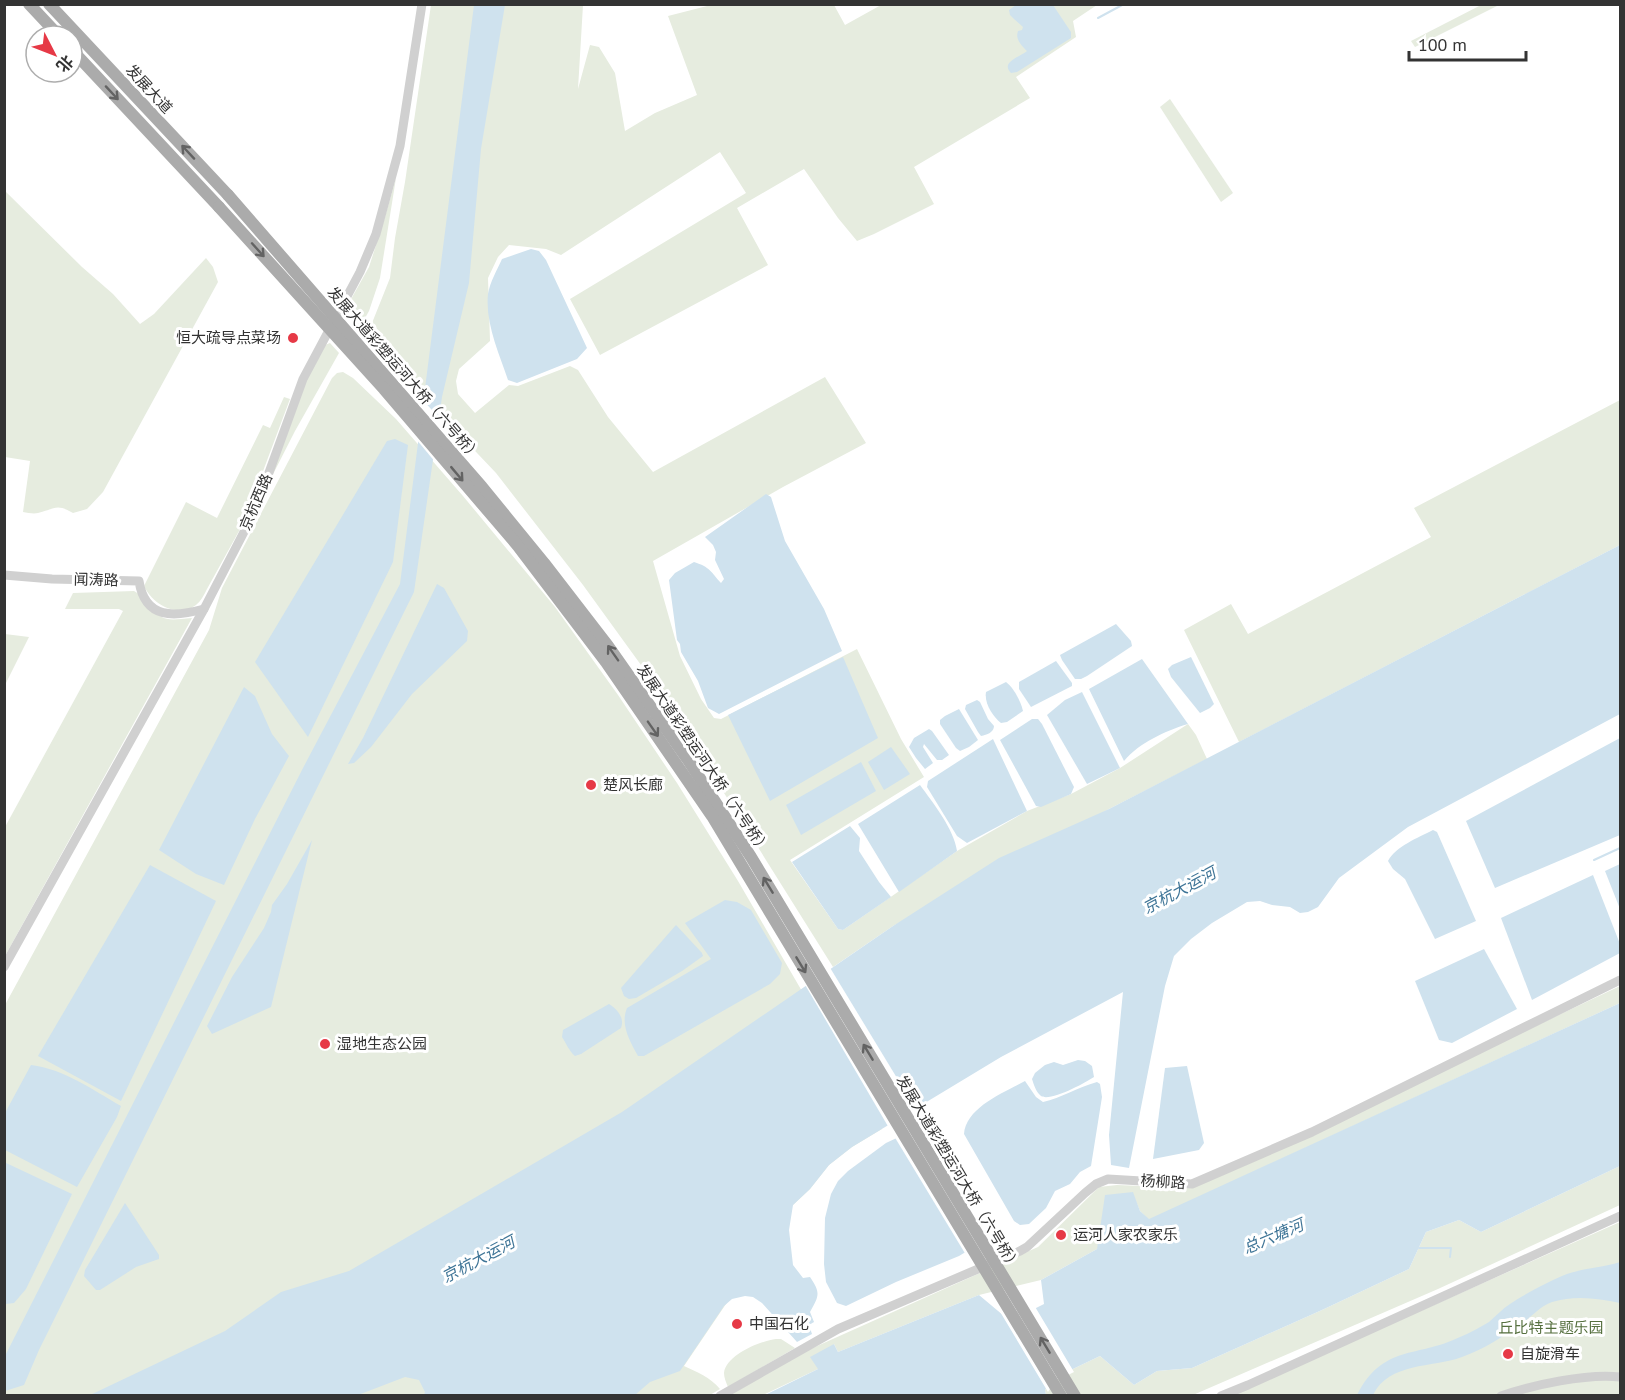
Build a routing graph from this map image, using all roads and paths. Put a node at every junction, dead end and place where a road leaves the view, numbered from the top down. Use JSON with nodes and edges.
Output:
{"nodes":[{"id":1,"x":29,"y":4,"type":"edge"},
{"id":2,"x":49,"y":4,"type":"edge"},
{"id":3,"x":422,"y":4,"type":"edge"},
{"id":4,"x":48,"y":24,"type":"edge"},
{"id":5,"x":84,"y":63,"type":"edge"},
{"id":6,"x":228,"y":195,"type":"joint"},
{"id":7,"x":219,"y":207,"type":"joint"},
{"id":8,"x":4,"y":575,"type":"edge"},
{"id":9,"x":204,"y":609,"type":"junction"},
{"id":10,"x":4,"y":967,"type":"edge"},
{"id":11,"x":1620,"y":980,"type":"edge"},
{"id":12,"x":1620,"y":1216,"type":"edge"},
{"id":13,"x":1620,"y":1377,"type":"edge"},
{"id":14,"x":720,"y":1395,"type":"edge"},
{"id":15,"x":1061,"y":1395,"type":"edge"},
{"id":16,"x":1075,"y":1395,"type":"edge"},
{"id":17,"x":1221,"y":1395,"type":"edge"},
{"id":18,"x":1501,"y":1395,"type":"edge"}],
"edges":[{"from":1,"to":4,"type":"main road"},
{"from":6,"to":2,"type":"main road","name":"发展大道","one_way":true},
{"from":3,"to":9,"type":"street","name":"京杭西路"},
{"from":5,"to":7,"type":"main road","name":"发展大道","one_way":true},
{"from":16,"to":6,"type":"main road","name":"发展大道彩塑运河大桥（六号桥）","one_way":true,"bridge":true},
{"from":7,"to":15,"type":"main road","name":"发展大道彩塑运河大桥（六号桥）","one_way":true,"bridge":true},
{"from":8,"to":9,"type":"street","name":"闻涛路"},
{"from":9,"to":10,"type":"street","name":"京杭西路"},
{"from":11,"to":14,"type":"street","name":"杨柳路"},
{"from":12,"to":17,"type":"street"},
{"from":13,"to":18,"type":"street"}]}
